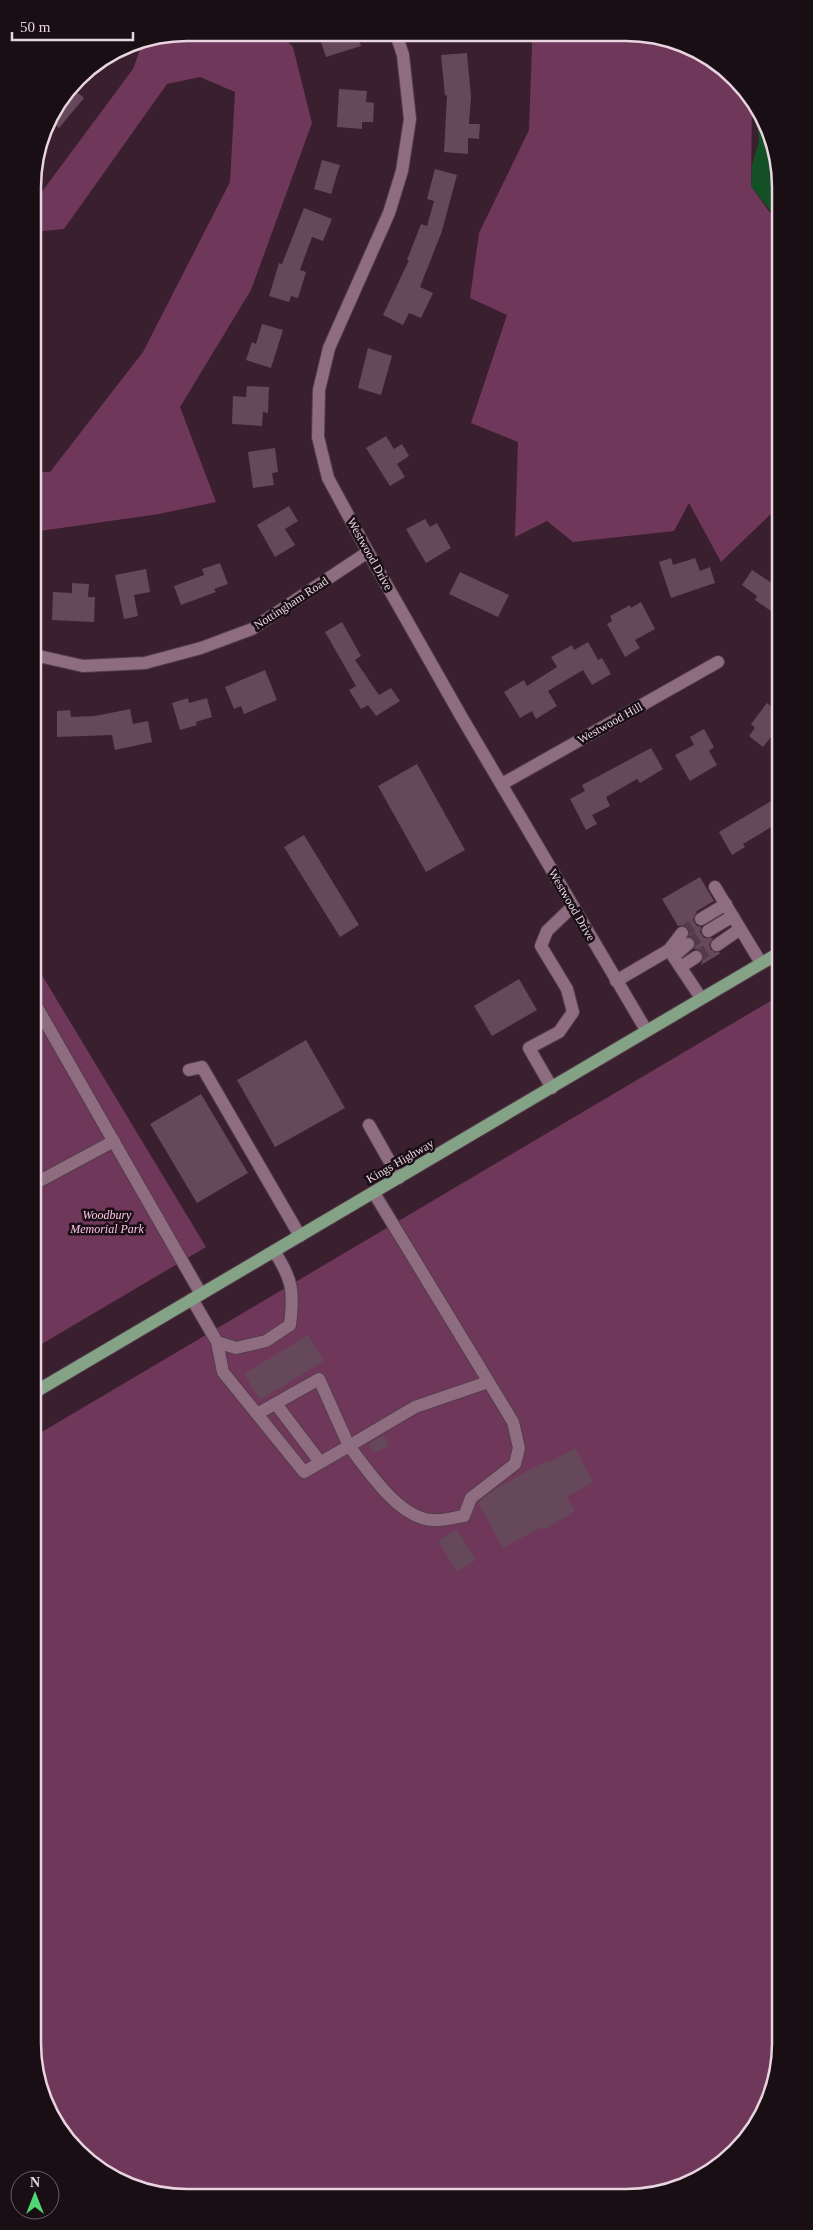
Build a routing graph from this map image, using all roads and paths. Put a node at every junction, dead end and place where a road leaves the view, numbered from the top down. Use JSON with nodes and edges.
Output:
{"nodes":[{"id":1,"x":398,"y":41,"type":"edge"},
{"id":2,"x":368,"y":552,"type":"junction"},
{"id":3,"x":42,"y":657,"type":"edge"},
{"id":4,"x":718,"y":662,"type":"dead end"},
{"id":5,"x":502,"y":784,"type":"junction"},
{"id":6,"x":715,"y":887,"type":"dead end"},
{"id":7,"x":726,"y":904,"type":"junction"},
{"id":8,"x":572,"y":907,"type":"junction"},
{"id":9,"x":733,"y":916,"type":"junction"},
{"id":10,"x":701,"y":919,"type":"tunnel mouth"},
{"id":11,"x":740,"y":929,"type":"junction"},
{"id":12,"x":708,"y":931,"type":"tunnel mouth"},
{"id":13,"x":685,"y":939,"type":"tunnel mouth"},
{"id":14,"x":717,"y":945,"type":"tunnel mouth"},
{"id":15,"x":696,"y":957,"type":"tunnel mouth"},
{"id":16,"x":772,"y":957,"type":"edge"},
{"id":17,"x":675,"y":958,"type":"junction"},
{"id":18,"x":761,"y":963,"type":"junction"},
{"id":19,"x":616,"y":981,"type":"junction"},
{"id":20,"x":701,"y":998,"type":"junction"},
{"id":21,"x":42,"y":1015,"type":"edge"},
{"id":22,"x":646,"y":1030,"type":"junction"},
{"id":23,"x":190,"y":1070,"type":"dead end"},
{"id":24,"x":552,"y":1088,"type":"junction"},
{"id":25,"x":369,"y":1125,"type":"dead end"},
{"id":26,"x":114,"y":1140,"type":"junction"},
{"id":27,"x":399,"y":1178,"type":"junction"},
{"id":28,"x":41,"y":1180,"type":"edge"},
{"id":29,"x":374,"y":1193,"type":"junction"},
{"id":30,"x":300,"y":1236,"type":"junction"},
{"id":31,"x":274,"y":1251,"type":"junction"},
{"id":32,"x":197,"y":1297,"type":"junction"},
{"id":33,"x":217,"y":1342,"type":"junction"},
{"id":34,"x":488,"y":1382,"type":"junction"},
{"id":35,"x":41,"y":1388,"type":"edge"},
{"id":36,"x":276,"y":1404,"type":"junction"},
{"id":37,"x":257,"y":1414,"type":"junction"},
{"id":38,"x":349,"y":1446,"type":"junction"},
{"id":39,"x":320,"y":1462,"type":"junction"}],
"edges":[{"from":1,"to":2,"type":"street","name":"Westwood Drive"},
{"from":2,"to":3,"type":"street","name":"Nottingham Road"},
{"from":2,"to":5,"type":"street","name":"Westwood Drive"},
{"from":4,"to":5,"type":"street","name":"Westwood Hill"},
{"from":5,"to":8,"type":"street","name":"Westwood Drive"},
{"from":6,"to":7,"type":"street"},
{"from":7,"to":9,"type":"street"},
{"from":7,"to":10,"type":"street"},
{"from":8,"to":19,"type":"street","name":"Westwood Drive"},
{"from":8,"to":24,"type":"street"},
{"from":9,"to":11,"type":"street"},
{"from":9,"to":12,"type":"street"},
{"from":11,"to":14,"type":"street"},
{"from":11,"to":18,"type":"street"},
{"from":13,"to":17,"type":"street"},
{"from":15,"to":17,"type":"street"},
{"from":16,"to":18,"type":"main road","name":"Kings Highway"},
{"from":17,"to":19,"type":"street"},
{"from":17,"to":20,"type":"street"},
{"from":18,"to":20,"type":"main road","name":"Kings Highway"},
{"from":19,"to":22,"type":"street","name":"Westwood Drive"},
{"from":20,"to":22,"type":"main road","name":"Kings Highway"},
{"from":21,"to":26,"type":"street"},
{"from":22,"to":24,"type":"main road","name":"Kings Highway"},
{"from":23,"to":30,"type":"street"},
{"from":24,"to":27,"type":"main road","name":"Kings Highway"},
{"from":25,"to":27,"type":"street"},
{"from":26,"to":28,"type":"street"},
{"from":26,"to":32,"type":"street"},
{"from":27,"to":29,"type":"main road","name":"Kings Highway"},
{"from":29,"to":30,"type":"main road","name":"Kings Highway"},
{"from":29,"to":34,"type":"street"},
{"from":30,"to":31,"type":"main road","name":"Kings Highway"},
{"from":31,"to":32,"type":"main road","name":"Kings Highway"},
{"from":31,"to":33,"type":"street"},
{"from":32,"to":33,"type":"street"},
{"from":32,"to":35,"type":"main road","name":"Kings Highway"},
{"from":33,"to":37,"type":"street"},
{"from":34,"to":38,"type":"street"},
{"from":34,"to":38,"type":"street"},
{"from":36,"to":37,"type":"street"},
{"from":36,"to":38,"type":"street"},
{"from":36,"to":39,"type":"street"},
{"from":37,"to":39,"type":"street"},
{"from":38,"to":39,"type":"street"}]}
